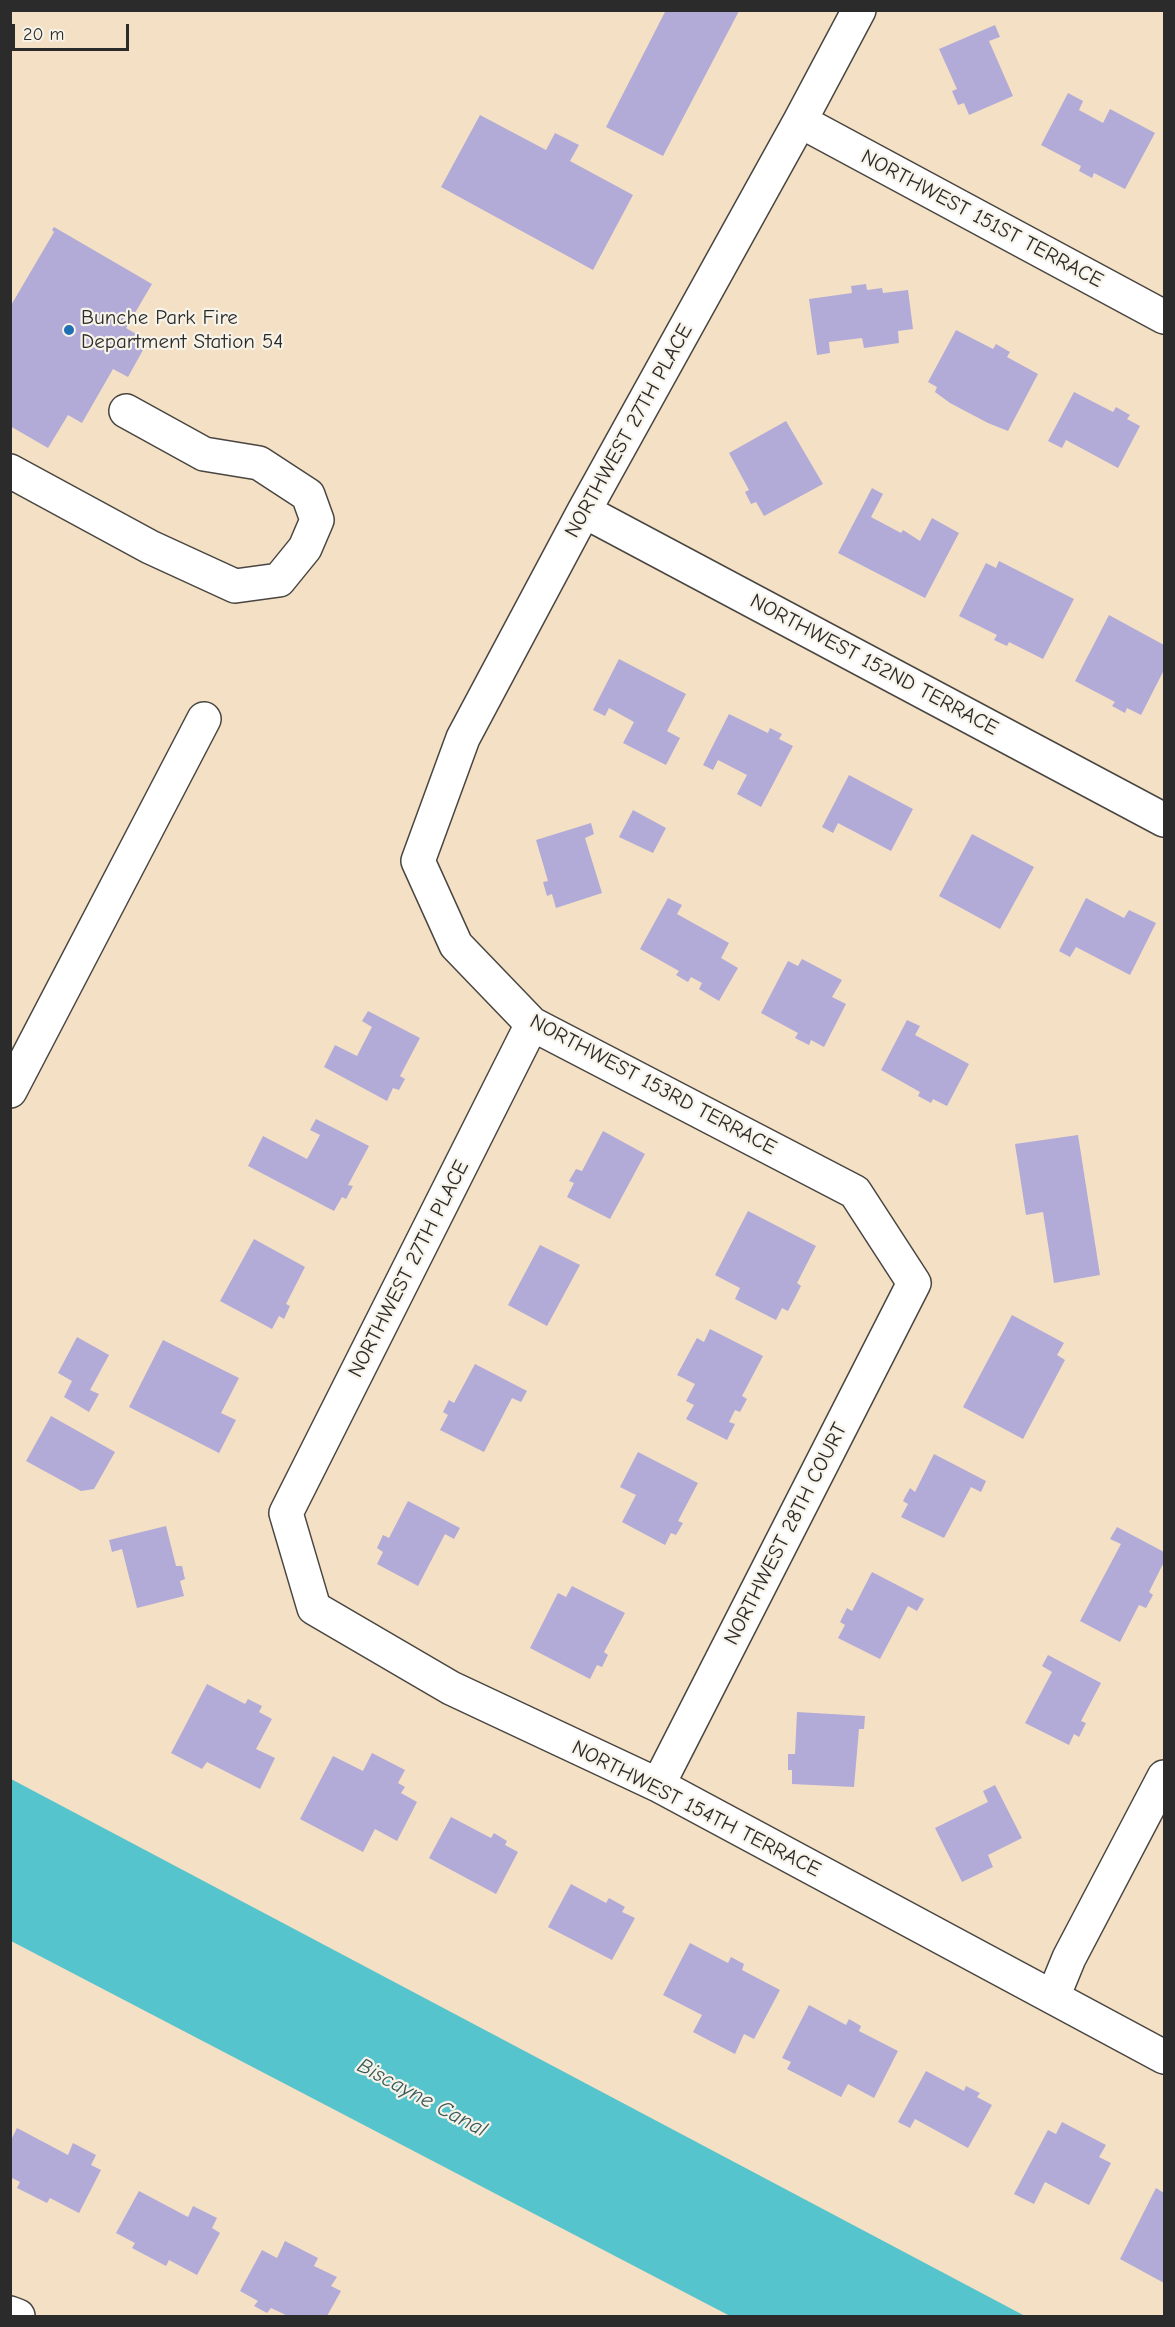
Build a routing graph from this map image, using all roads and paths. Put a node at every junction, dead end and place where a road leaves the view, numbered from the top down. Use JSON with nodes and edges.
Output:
{"nodes":[{"id":1,"x":859,"y":10,"type":"edge"},
{"id":2,"x":800,"y":121,"type":"junction"},
{"id":3,"x":1164,"y":317,"type":"edge"},
{"id":4,"x":126,"y":411,"type":"dead end"},
{"id":5,"x":10,"y":471,"type":"edge"},
{"id":6,"x":584,"y":511,"type":"junction"},
{"id":7,"x":204,"y":719,"type":"dead end"},
{"id":8,"x":1164,"y":820,"type":"edge"},
{"id":9,"x":417,"y":861,"type":"joint"},
{"id":10,"x":532,"y":1024,"type":"junction"},
{"id":11,"x":10,"y":1091,"type":"edge"},
{"id":12,"x":914,"y":1283,"type":"joint"},
{"id":13,"x":286,"y":1513,"type":"joint"},
{"id":14,"x":1164,"y":1778,"type":"edge"},
{"id":15,"x":658,"y":1785,"type":"junction"},
{"id":16,"x":1053,"y":1997,"type":"junction"},
{"id":17,"x":1164,"y":2057,"type":"edge"},
{"id":18,"x":10,"y":2313,"type":"edge"},
{"id":19,"x":18,"y":2316,"type":"edge"}],
"edges":[{"from":1,"to":2,"type":"street","name":"NORTHWEST 27TH PLACE"},
{"from":2,"to":3,"type":"street","name":"NORTHWEST 151ST TERRACE"},
{"from":2,"to":6,"type":"street","name":"NORTHWEST 27TH PLACE"},
{"from":4,"to":5,"type":"street"},
{"from":6,"to":8,"type":"street","name":"NORTHWEST 152ND TERRACE"},
{"from":6,"to":9,"type":"street","name":"NORTHWEST 27TH PLACE"},
{"from":7,"to":11,"type":"street"},
{"from":9,"to":10,"type":"street","name":"NORTHWEST 153RD TERRACE"},
{"from":10,"to":12,"type":"street","name":"NORTHWEST 153RD TERRACE"},
{"from":10,"to":13,"type":"street","name":"NORTHWEST 27TH PLACE"},
{"from":12,"to":15,"type":"street","name":"NORTHWEST 28TH COURT"},
{"from":13,"to":15,"type":"street","name":"NORTHWEST 154TH TERRACE"},
{"from":14,"to":16,"type":"street"},
{"from":15,"to":16,"type":"street","name":"NORTHWEST 154TH TERRACE"},
{"from":16,"to":17,"type":"street","name":"NORTHWEST 154TH TERRACE"},
{"from":18,"to":19,"type":"street"}]}
